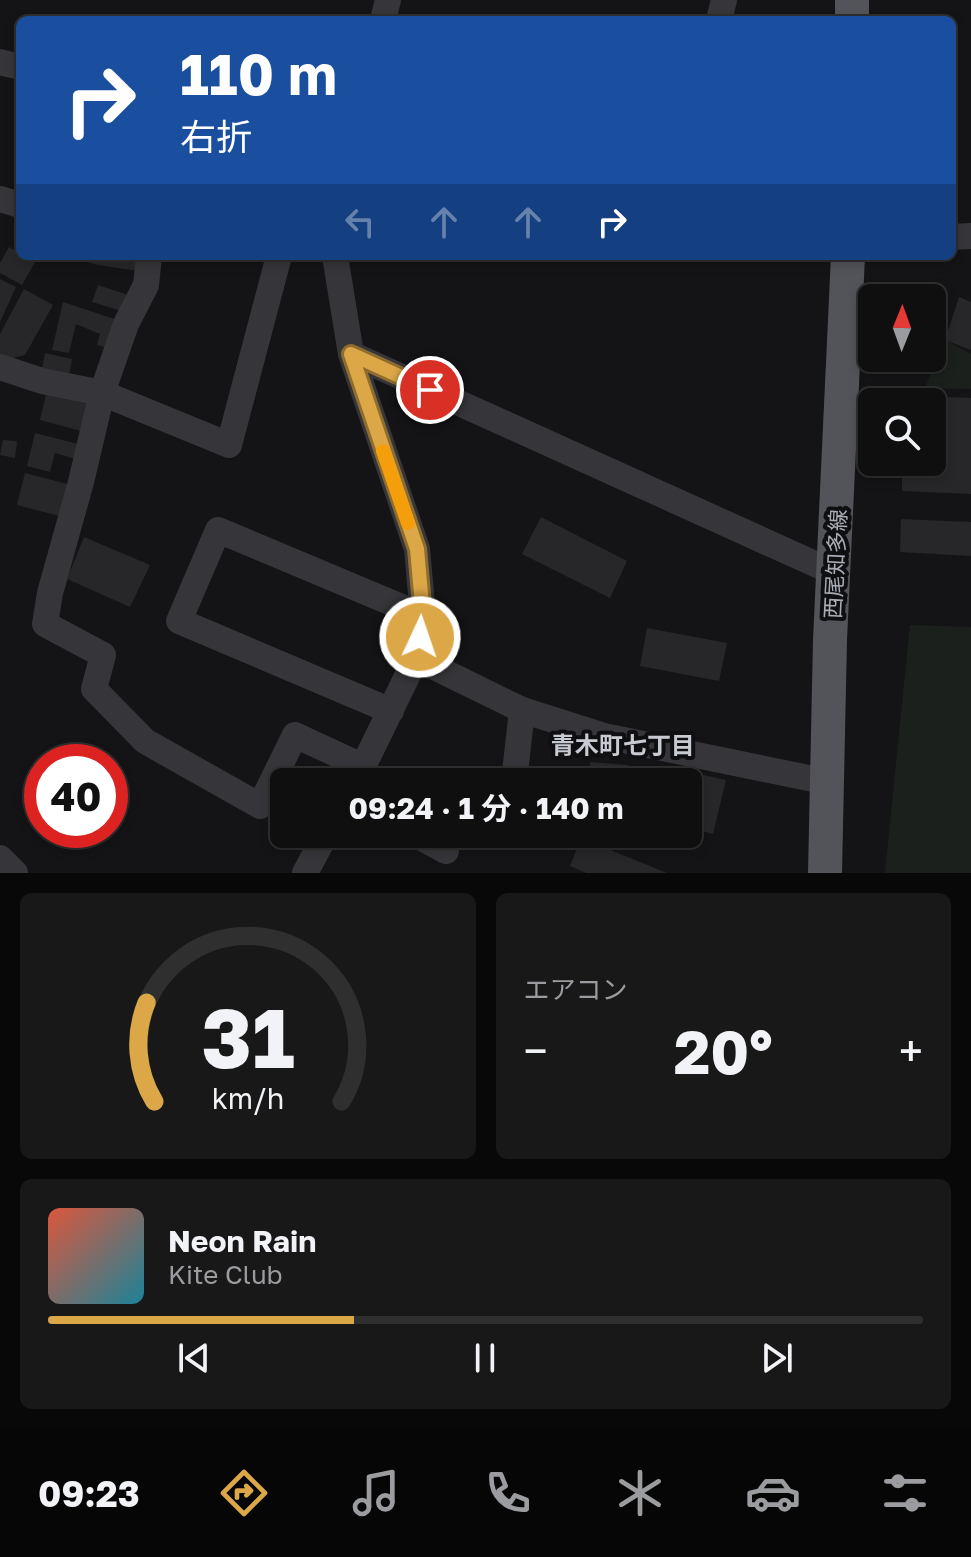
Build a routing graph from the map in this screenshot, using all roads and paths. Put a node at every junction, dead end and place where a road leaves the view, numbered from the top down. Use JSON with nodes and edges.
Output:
{"nodes":[{"id":1,"x":149,"y":260,"type":"edge"},
{"id":2,"x":278,"y":260,"type":"edge"},
{"id":3,"x":336,"y":260,"type":"edge"},
{"id":4,"x":848,"y":260,"type":"edge"},
{"id":5,"x":351,"y":354,"type":"junction"},
{"id":6,"x":0,"y":367,"type":"edge"},
{"id":7,"x":102,"y":393,"type":"junction"},
{"id":8,"x":835,"y":573,"type":"junction"},
{"id":9,"x":423,"y":616,"type":"junction"},
{"id":10,"x":416,"y":658,"type":"junction"},
{"id":11,"x":522,"y":710,"type":"junction"},
{"id":12,"x":391,"y":711,"type":"junction"},
{"id":13,"x":279,"y":768,"type":"edge"},
{"id":14,"x":350,"y":768,"type":"edge"},
{"id":15,"x":363,"y":768,"type":"edge"},
{"id":16,"x":516,"y":768,"type":"edge"},
{"id":17,"x":828,"y":782,"type":"junction"},
{"id":18,"x":270,"y":786,"type":"edge"},
{"id":19,"x":318,"y":848,"type":"edge"},
{"id":20,"x":441,"y":848,"type":"edge"},
{"id":21,"x":446,"y":851,"type":"dead end"},
{"id":22,"x":0,"y":858,"type":"edge"},
{"id":23,"x":15,"y":873,"type":"edge"},
{"id":24,"x":305,"y":873,"type":"edge"},
{"id":25,"x":825,"y":873,"type":"edge"}],
"edges":[{"from":1,"to":7,"type":"street"},
{"from":2,"to":7,"type":"street"},
{"from":3,"to":5,"type":"street"},
{"from":4,"to":8,"type":"main road","name":"西尾知多線"},
{"from":5,"to":8,"type":"street"},
{"from":5,"to":9,"type":"street"},
{"from":6,"to":7,"type":"street"},
{"from":7,"to":18,"type":"street"},
{"from":8,"to":17,"type":"main road","name":"西尾知多線"},
{"from":9,"to":10,"type":"street"},
{"from":9,"to":12,"type":"street"},
{"from":10,"to":11,"type":"street"},
{"from":10,"to":12,"type":"street"},
{"from":11,"to":16,"type":"street"},
{"from":11,"to":17,"type":"street"},
{"from":12,"to":15,"type":"street"},
{"from":13,"to":14,"type":"street"},
{"from":17,"to":25,"type":"main road","name":"西尾知多線"},
{"from":19,"to":24,"type":"street"},
{"from":20,"to":21,"type":"street"},
{"from":22,"to":23,"type":"street"}]}
